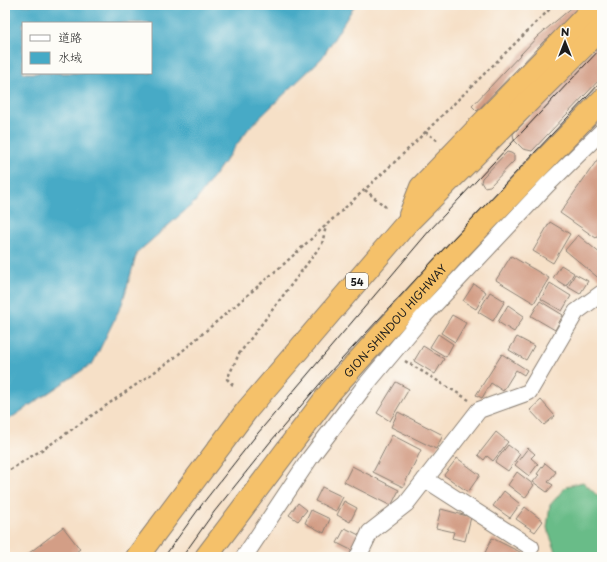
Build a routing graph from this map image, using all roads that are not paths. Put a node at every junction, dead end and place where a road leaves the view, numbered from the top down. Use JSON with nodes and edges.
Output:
{"nodes":[{"id":1,"x":596,"y":5,"type":"edge"},
{"id":2,"x":602,"y":28,"type":"edge"},
{"id":3,"x":602,"y":100,"type":"edge"},
{"id":4,"x":602,"y":131,"type":"edge"},
{"id":5,"x":493,"y":213,"type":"junction"},
{"id":6,"x":406,"y":224,"type":"junction"},
{"id":7,"x":500,"y":235,"type":"junction"},
{"id":8,"x":602,"y":293,"type":"edge"},
{"id":9,"x":331,"y":391,"type":"junction"},
{"id":10,"x":344,"y":414,"type":"junction"},
{"id":11,"x":425,"y":479,"type":"junction"},
{"id":12,"x":531,"y":547,"type":"dead end"},
{"id":13,"x":137,"y":557,"type":"edge"},
{"id":14,"x":206,"y":557,"type":"edge"},
{"id":15,"x":244,"y":557,"type":"edge"},
{"id":16,"x":358,"y":557,"type":"edge"}],
"edges":[{"from":1,"to":6,"type":"highway","number":"54"},
{"from":2,"to":6,"type":"highway","number":"54"},
{"from":3,"to":5,"type":"highway","name":"GION-SHINDOU HIGHWAY"},
{"from":4,"to":7,"type":"street"},
{"from":5,"to":7,"type":"street"},
{"from":5,"to":9,"type":"highway","name":"GION-SHINDOU HIGHWAY"},
{"from":6,"to":13,"type":"highway","number":"54"},
{"from":7,"to":10,"type":"street"},
{"from":8,"to":11,"type":"street"},
{"from":9,"to":10,"type":"street"},
{"from":9,"to":14,"type":"highway","name":"GION-SHINDOU HIGHWAY"},
{"from":10,"to":15,"type":"street"},
{"from":11,"to":12,"type":"street"},
{"from":11,"to":16,"type":"street"}]}
